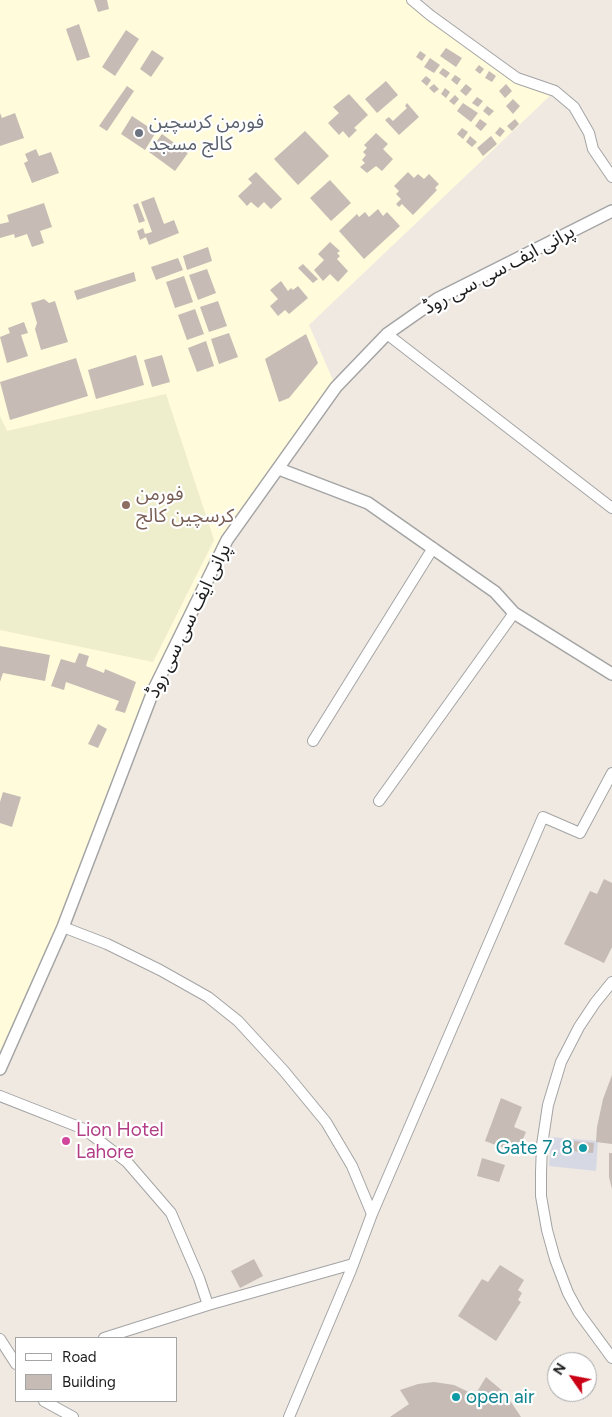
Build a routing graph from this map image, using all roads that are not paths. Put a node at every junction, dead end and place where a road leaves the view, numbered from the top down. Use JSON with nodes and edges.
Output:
{"nodes":[{"id":1,"x":412,"y":0,"type":"edge"},
{"id":2,"x":612,"y":177,"type":"edge"},
{"id":3,"x":612,"y":212,"type":"edge"},
{"id":4,"x":387,"y":334,"type":"junction"},
{"id":5,"x":279,"y":469,"type":"junction"},
{"id":6,"x":612,"y":508,"type":"edge"},
{"id":7,"x":433,"y":548,"type":"junction"},
{"id":8,"x":514,"y":613,"type":"junction"},
{"id":9,"x":612,"y":674,"type":"edge"},
{"id":10,"x":313,"y":742,"type":"dead end"},
{"id":11,"x":612,"y":772,"type":"edge"},
{"id":12,"x":379,"y":801,"type":"dead end"},
{"id":13,"x":63,"y":927,"type":"junction"},
{"id":14,"x":612,"y":982,"type":"edge"},
{"id":15,"x":0,"y":1069,"type":"edge"},
{"id":16,"x":0,"y":1096,"type":"edge"},
{"id":17,"x":372,"y":1214,"type":"junction"},
{"id":18,"x":353,"y":1264,"type":"junction"},
{"id":19,"x":208,"y":1305,"type":"junction"},
{"id":20,"x":107,"y":1337,"type":"edge"},
{"id":21,"x":0,"y":1339,"type":"edge"},
{"id":22,"x":612,"y":1358,"type":"edge"},
{"id":23,"x":15,"y":1362,"type":"edge"},
{"id":24,"x":46,"y":1402,"type":"edge"},
{"id":25,"x":73,"y":1417,"type":"edge"},
{"id":26,"x":289,"y":1417,"type":"edge"}],
"edges":[{"from":1,"to":2,"type":"street"},
{"from":3,"to":4,"type":"street","name":"پرانی ایف سی سی روڈ"},
{"from":4,"to":5,"type":"street","name":"پرانی ایف سی سی روڈ"},
{"from":4,"to":6,"type":"street"},
{"from":5,"to":7,"type":"street"},
{"from":5,"to":13,"type":"street","name":"پرانی ایف سی سی روڈ"},
{"from":7,"to":8,"type":"street"},
{"from":7,"to":10,"type":"street"},
{"from":8,"to":9,"type":"street"},
{"from":8,"to":12,"type":"street"},
{"from":11,"to":17,"type":"street"},
{"from":13,"to":15,"type":"street","name":"پرانی ایف سی سی روڈ"},
{"from":13,"to":17,"type":"street"},
{"from":14,"to":22,"type":"street"},
{"from":16,"to":19,"type":"street"},
{"from":17,"to":18,"type":"street"},
{"from":18,"to":19,"type":"street"},
{"from":18,"to":26,"type":"street"},
{"from":19,"to":20,"type":"street"},
{"from":21,"to":23,"type":"street"},
{"from":24,"to":25,"type":"street"}]}
